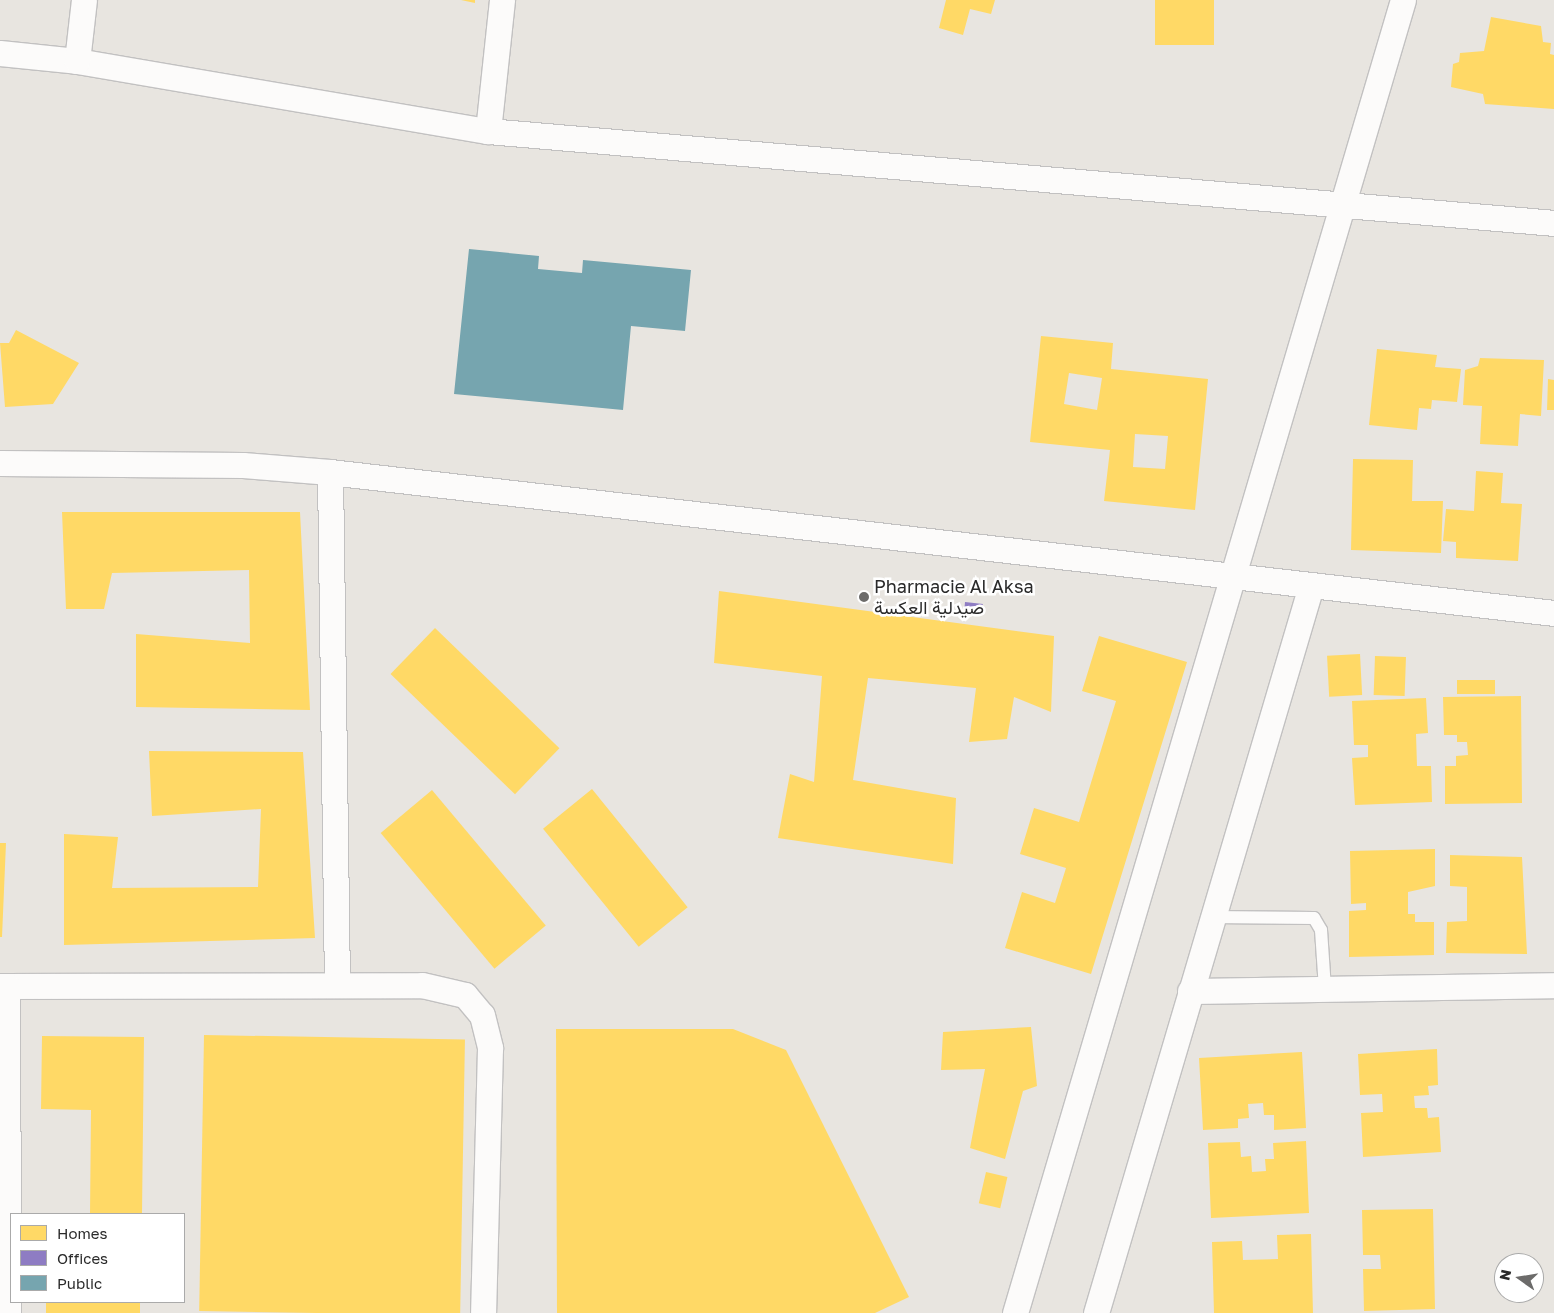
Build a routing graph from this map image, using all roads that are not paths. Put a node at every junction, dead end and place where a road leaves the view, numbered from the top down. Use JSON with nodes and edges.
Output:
{"nodes":[{"id":1,"x":84,"y":0,"type":"edge"},
{"id":2,"x":502,"y":0,"type":"edge"},
{"id":3,"x":1403,"y":0,"type":"edge"},
{"id":4,"x":0,"y":53,"type":"edge"},
{"id":5,"x":76,"y":61,"type":"junction"},
{"id":6,"x":488,"y":131,"type":"junction"},
{"id":7,"x":1344,"y":207,"type":"junction"},
{"id":8,"x":1554,"y":223,"type":"edge"},
{"id":9,"x":0,"y":463,"type":"edge"},
{"id":10,"x":330,"y":472,"type":"junction"},
{"id":11,"x":1234,"y":576,"type":"junction"},
{"id":12,"x":1311,"y":586,"type":"junction"},
{"id":13,"x":1554,"y":613,"type":"edge"},
{"id":14,"x":1211,"y":917,"type":"junction"},
{"id":15,"x":337,"y":983,"type":"junction"},
{"id":16,"x":1554,"y":985,"type":"edge"},
{"id":17,"x":4,"y":986,"type":"edge"},
{"id":18,"x":1325,"y":989,"type":"junction"},
{"id":19,"x":1190,"y":991,"type":"junction"},
{"id":20,"x":8,"y":1313,"type":"edge"},
{"id":21,"x":483,"y":1313,"type":"edge"},
{"id":22,"x":1014,"y":1313,"type":"edge"},
{"id":23,"x":1096,"y":1313,"type":"edge"}],
"edges":[{"from":1,"to":5,"type":"street"},
{"from":2,"to":6,"type":"street"},
{"from":3,"to":7,"type":"street"},
{"from":4,"to":5,"type":"street"},
{"from":5,"to":6,"type":"street"},
{"from":6,"to":7,"type":"street"},
{"from":7,"to":8,"type":"street"},
{"from":7,"to":11,"type":"street"},
{"from":9,"to":10,"type":"street"},
{"from":10,"to":11,"type":"street"},
{"from":10,"to":15,"type":"street"},
{"from":11,"to":12,"type":"street"},
{"from":11,"to":22,"type":"street"},
{"from":12,"to":13,"type":"street"},
{"from":12,"to":14,"type":"street"},
{"from":14,"to":18,"type":"lane"},
{"from":14,"to":19,"type":"street"},
{"from":15,"to":17,"type":"street"},
{"from":15,"to":21,"type":"street"},
{"from":16,"to":18,"type":"street"},
{"from":17,"to":20,"type":"street"},
{"from":18,"to":19,"type":"street"},
{"from":19,"to":23,"type":"street"}]}
